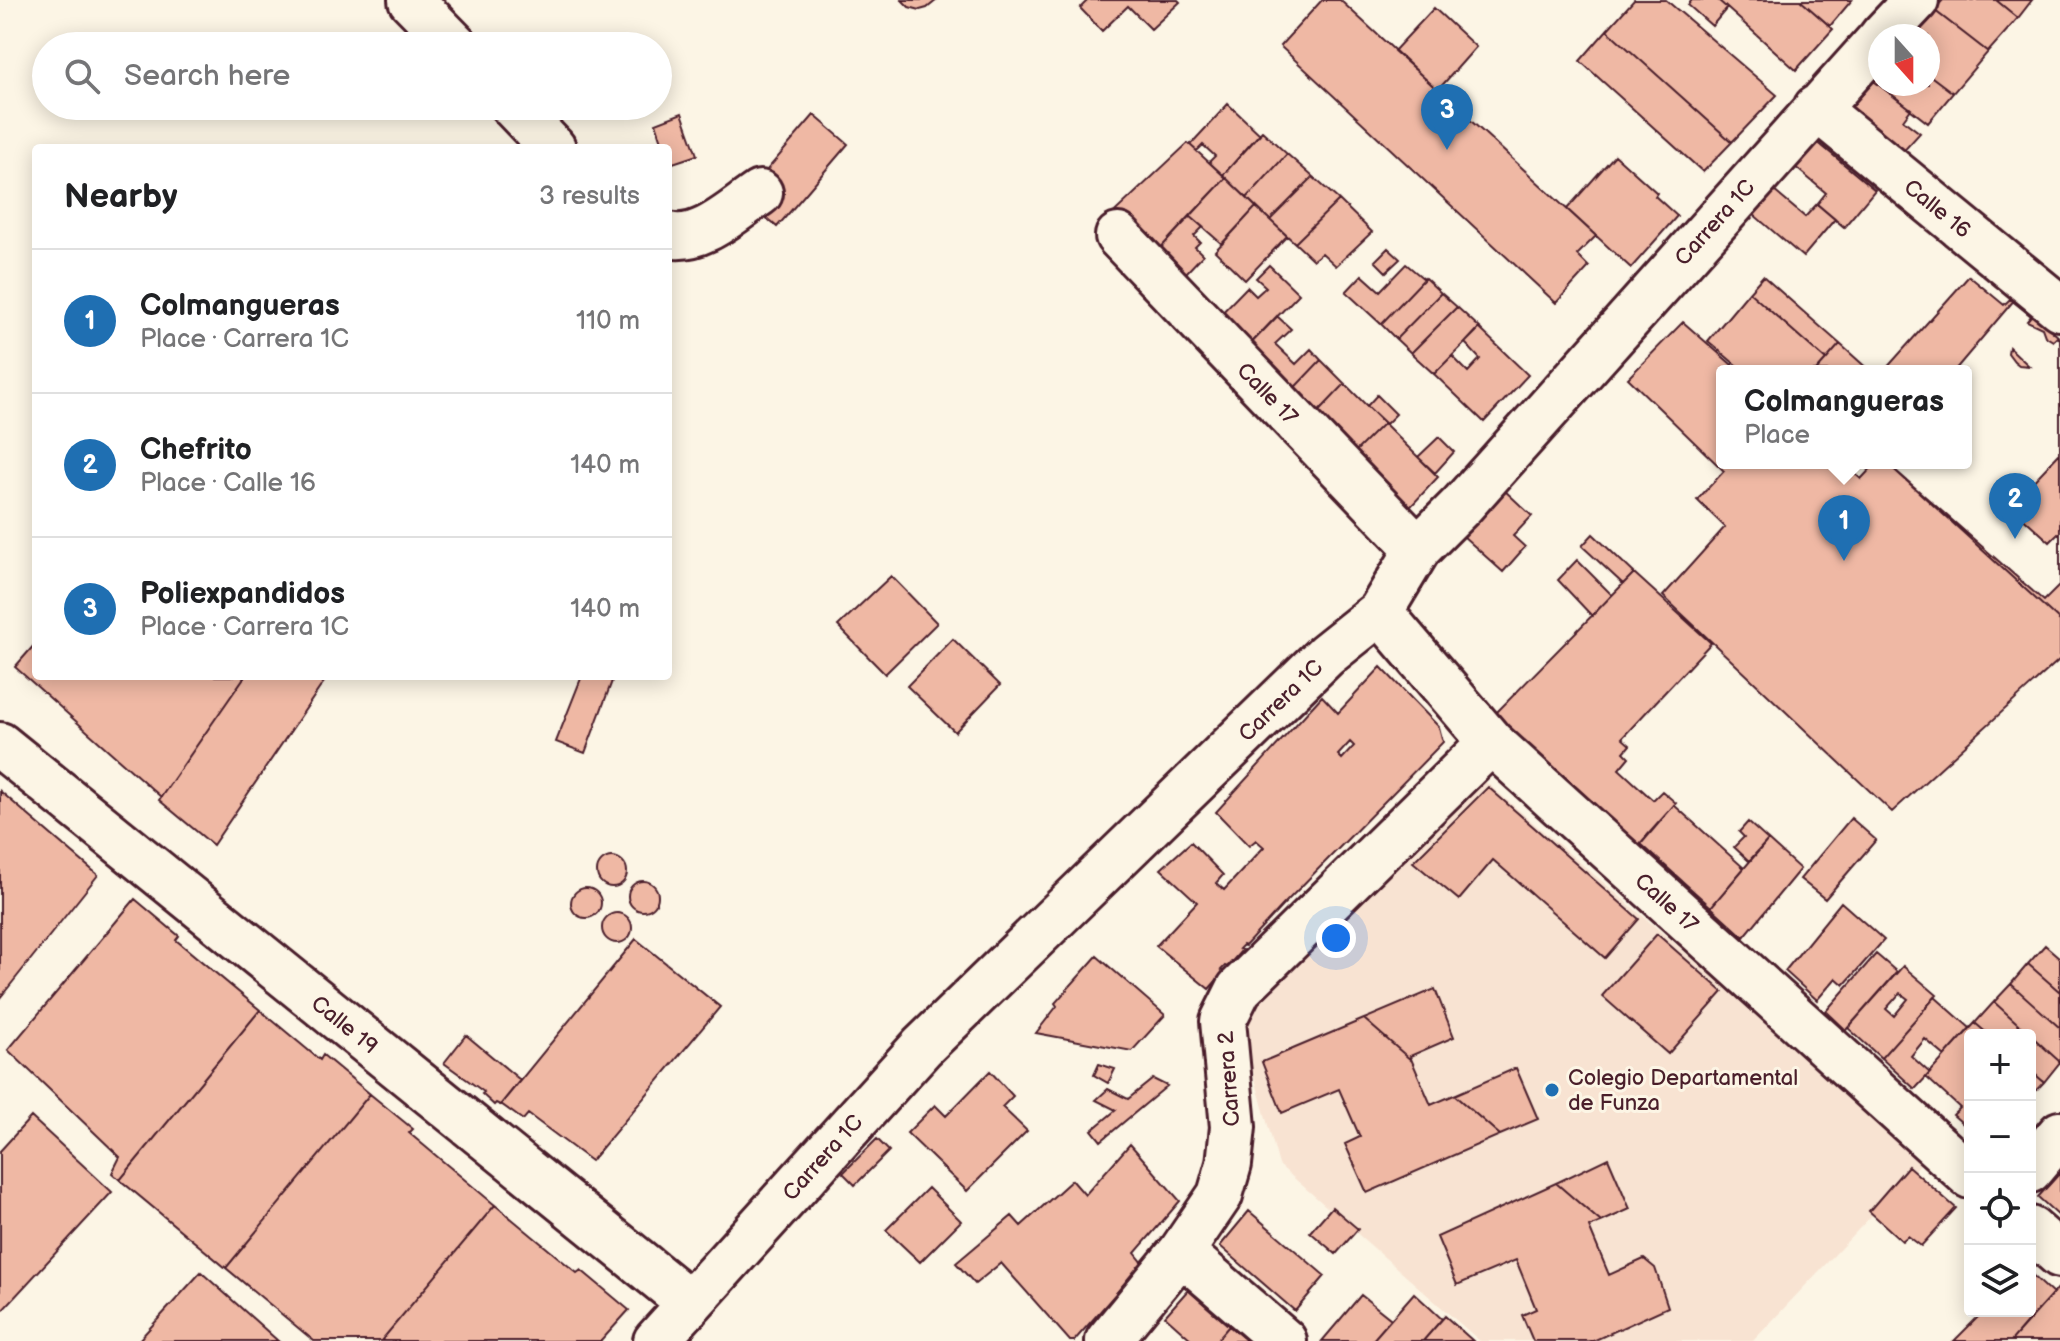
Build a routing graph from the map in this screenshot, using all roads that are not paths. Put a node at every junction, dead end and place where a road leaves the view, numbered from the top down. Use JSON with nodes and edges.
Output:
{"nodes":[{"id":1,"x":411,"y":0,"type":"edge"},
{"id":2,"x":1916,"y":0,"type":"edge"},
{"id":3,"x":1893,"y":24,"type":"edge"},
{"id":4,"x":442,"y":32,"type":"edge"},
{"id":5,"x":1868,"y":51,"type":"edge"},
{"id":6,"x":1816,"y":108,"type":"junction"},
{"id":7,"x":526,"y":120,"type":"edge"},
{"id":8,"x":549,"y":144,"type":"edge"},
{"id":9,"x":760,"y":193,"type":"dead end"},
{"id":10,"x":672,"y":236,"type":"edge"},
{"id":11,"x":1118,"y":236,"type":"dead end"},
{"id":12,"x":2060,"y":308,"type":"edge"},
{"id":13,"x":1418,"y":549,"type":"junction"},
{"id":14,"x":1380,"y":612,"type":"junction"},
{"id":15,"x":1491,"y":742,"type":"junction"},
{"id":16,"x":0,"y":745,"type":"edge"},
{"id":17,"x":2060,"y":1134,"type":"edge"},
{"id":18,"x":2036,"y":1163,"type":"edge"},
{"id":19,"x":1967,"y":1173,"type":"edge"},
{"id":20,"x":2036,"y":1234,"type":"edge"},
{"id":21,"x":1181,"y":1252,"type":"junction"},
{"id":22,"x":2060,"y":1255,"type":"edge"},
{"id":23,"x":690,"y":1303,"type":"junction"},
{"id":24,"x":656,"y":1341,"type":"edge"},
{"id":25,"x":1108,"y":1341,"type":"edge"},
{"id":26,"x":1284,"y":1341,"type":"edge"}],
"edges":[{"from":1,"to":4,"type":"street"},
{"from":2,"to":3,"type":"street","name":"Carrera 1C"},
{"from":5,"to":6,"type":"street","name":"Carrera 1C"},
{"from":6,"to":12,"type":"street","name":"Calle 16"},
{"from":6,"to":13,"type":"street","name":"Carrera 1C"},
{"from":7,"to":8,"type":"street"},
{"from":9,"to":10,"type":"street"},
{"from":11,"to":13,"type":"street","name":"Calle 17"},
{"from":13,"to":14,"type":"street","name":"Carrera 1C"},
{"from":14,"to":15,"type":"street","name":"Calle 17"},
{"from":14,"to":23,"type":"street","name":"Carrera 1C"},
{"from":15,"to":19,"type":"street","name":"Calle 17"},
{"from":15,"to":21,"type":"street","name":"Carrera 2"},
{"from":16,"to":23,"type":"street","name":"Calle 19"},
{"from":17,"to":18,"type":"street"},
{"from":20,"to":22,"type":"street"},
{"from":21,"to":25,"type":"street","name":"Carrera 2"},
{"from":21,"to":26,"type":"street"},
{"from":23,"to":24,"type":"street","name":"Carrera 1C"}]}
